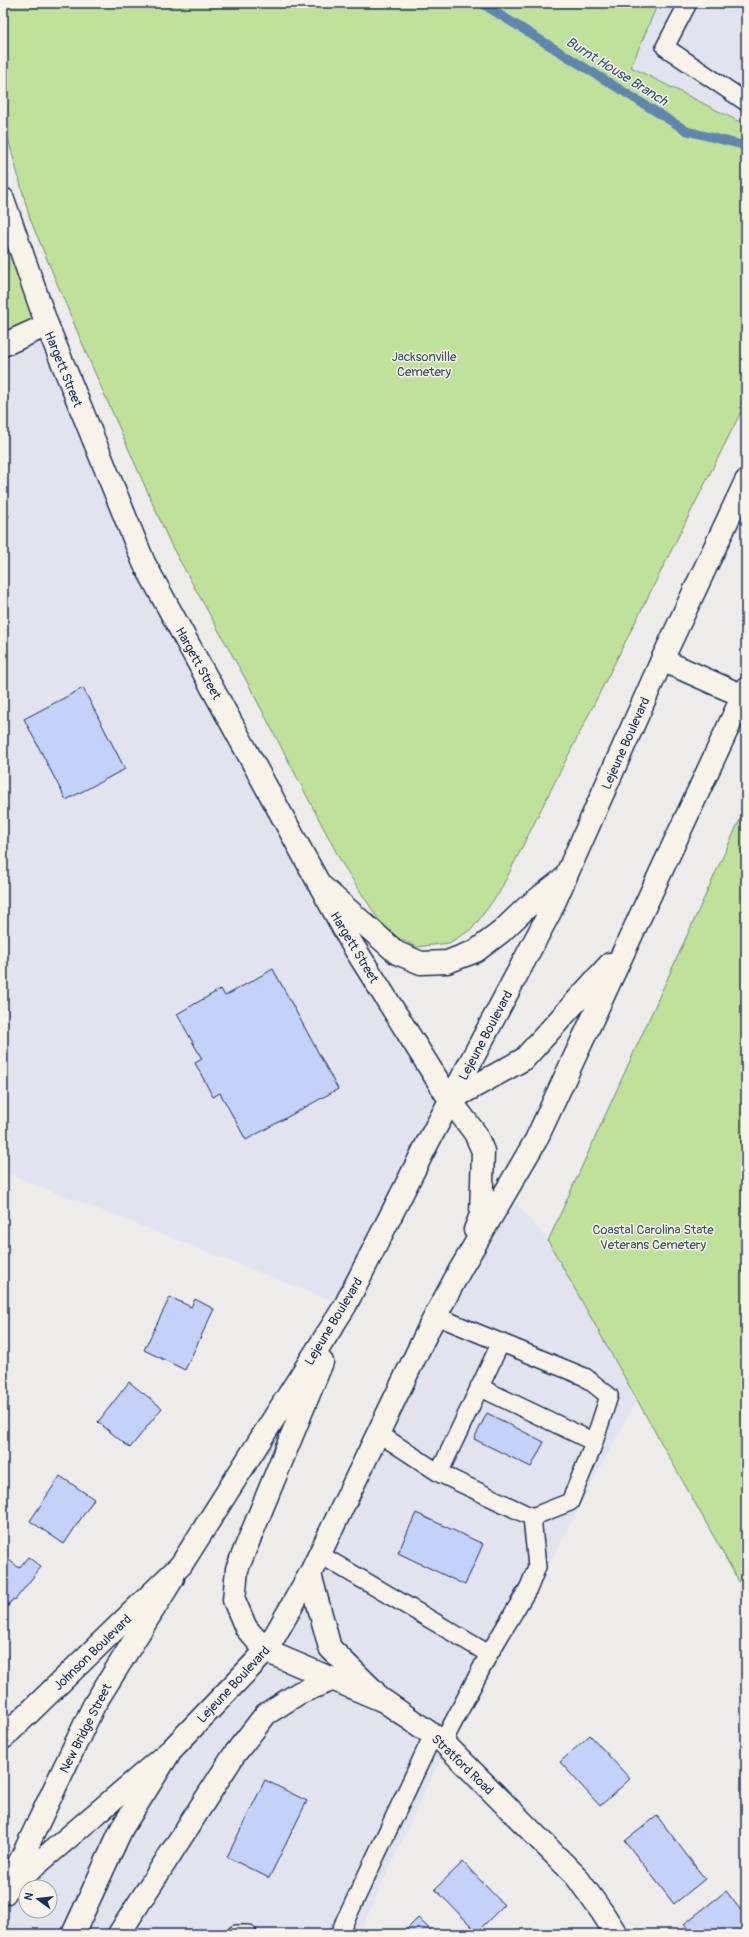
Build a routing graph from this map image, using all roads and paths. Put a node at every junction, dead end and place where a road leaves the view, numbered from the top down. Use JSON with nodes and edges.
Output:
{"nodes":[{"id":1,"x":688,"y":3,"type":"edge"},
{"id":2,"x":746,"y":102,"type":"edge"},
{"id":3,"x":3,"y":199,"type":"edge"},
{"id":4,"x":46,"y":325,"type":"junction"},
{"id":5,"x":3,"y":345,"type":"edge"},
{"id":6,"x":746,"y":481,"type":"edge"},
{"id":7,"x":662,"y":660,"type":"junction"},
{"id":8,"x":745,"y":693,"type":"edge"},
{"id":9,"x":565,"y":878,"type":"junction"},
{"id":10,"x":319,"y":884,"type":"junction"},
{"id":11,"x":625,"y":948,"type":"junction"},
{"id":12,"x":450,"y":1100,"type":"junction"},
{"id":13,"x":460,"y":1270,"type":"junction"},
{"id":14,"x":345,"y":1306,"type":"junction"},
{"id":15,"x":436,"y":1316,"type":"junction"},
{"id":16,"x":501,"y":1342,"type":"junction"},
{"id":17,"x":479,"y":1387,"type":"junction"},
{"id":18,"x":378,"y":1434,"type":"junction"},
{"id":19,"x":594,"y":1442,"type":"junction"},
{"id":20,"x":439,"y":1473,"type":"junction"},
{"id":21,"x":532,"y":1516,"type":"junction"},
{"id":22,"x":320,"y":1554,"type":"junction"},
{"id":23,"x":181,"y":1565,"type":"junction"},
{"id":24,"x":310,"y":1574,"type":"junction"},
{"id":25,"x":266,"y":1651,"type":"junction"},
{"id":26,"x":489,"y":1654,"type":"junction"},
{"id":27,"x":334,"y":1679,"type":"junction"},
{"id":28,"x":384,"y":1701,"type":"junction"},
{"id":29,"x":3,"y":1738,"type":"edge"},
{"id":30,"x":438,"y":1739,"type":"junction"},
{"id":31,"x":171,"y":1750,"type":"junction"},
{"id":32,"x":4,"y":1894,"type":"edge"},
{"id":33,"x":73,"y":1934,"type":"edge"},
{"id":34,"x":119,"y":1934,"type":"edge"},
{"id":35,"x":236,"y":1934,"type":"edge"},
{"id":36,"x":248,"y":1934,"type":"edge"},
{"id":37,"x":339,"y":1934,"type":"edge"},
{"id":38,"x":616,"y":1934,"type":"edge"}],
"edges":[{"from":1,"to":2,"type":"lane"},
{"from":3,"to":4,"type":"main road","name":"Hargett Street"},
{"from":4,"to":5,"type":"main road"},
{"from":4,"to":10,"type":"main road","name":"Hargett Street"},
{"from":6,"to":7,"type":"main road","name":"Lejeune Boulevard"},
{"from":7,"to":8,"type":"main road"},
{"from":7,"to":9,"type":"main road","name":"Lejeune Boulevard"},
{"from":8,"to":11,"type":"main road","name":"Lejeune Boulevard"},
{"from":9,"to":10,"type":"main road"},
{"from":9,"to":12,"type":"main road","name":"Lejeune Boulevard"},
{"from":10,"to":12,"type":"main road","name":"Hargett Street"},
{"from":11,"to":12,"type":"main road"},
{"from":11,"to":13,"type":"main road","name":"Lejeune Boulevard"},
{"from":12,"to":13,"type":"main road","name":"Hargett Street"},
{"from":12,"to":14,"type":"main road","name":"Lejeune Boulevard"},
{"from":13,"to":15,"type":"main road","name":"Lejeune Boulevard"},
{"from":14,"to":23,"type":"main road","name":"Lejeune Boulevard"},
{"from":14,"to":25,"type":"main road"},
{"from":15,"to":16,"type":"lane"},
{"from":15,"to":18,"type":"main road","name":"Lejeune Boulevard"},
{"from":16,"to":17,"type":"lane"},
{"from":16,"to":19,"type":"lane"},
{"from":17,"to":19,"type":"lane"},
{"from":17,"to":20,"type":"lane"},
{"from":18,"to":20,"type":"lane"},
{"from":18,"to":22,"type":"main road","name":"Lejeune Boulevard"},
{"from":19,"to":21,"type":"lane"},
{"from":20,"to":21,"type":"lane"},
{"from":21,"to":26,"type":"lane"},
{"from":22,"to":24,"type":"main road","name":"Lejeune Boulevard"},
{"from":22,"to":26,"type":"lane"},
{"from":23,"to":29,"type":"main road","name":"Johnson Boulevard"},
{"from":23,"to":32,"type":"main road","name":"New Bridge Street"},
{"from":24,"to":25,"type":"main road","name":"Lejeune Boulevard"},
{"from":24,"to":28,"type":"main road"},
{"from":25,"to":27,"type":"main road","name":"Stratford Road"},
{"from":25,"to":31,"type":"main road","name":"Lejeune Boulevard"},
{"from":26,"to":30,"type":"lane"},
{"from":27,"to":28,"type":"main road","name":"Stratford Road"},
{"from":27,"to":34,"type":"main road"},
{"from":28,"to":30,"type":"main road","name":"Stratford Road"},
{"from":30,"to":37,"type":"lane"},
{"from":30,"to":38,"type":"main road","name":"Stratford Road"},
{"from":31,"to":32,"type":"main road"},
{"from":31,"to":33,"type":"main road"},
{"from":35,"to":36,"type":"lane"}]}
